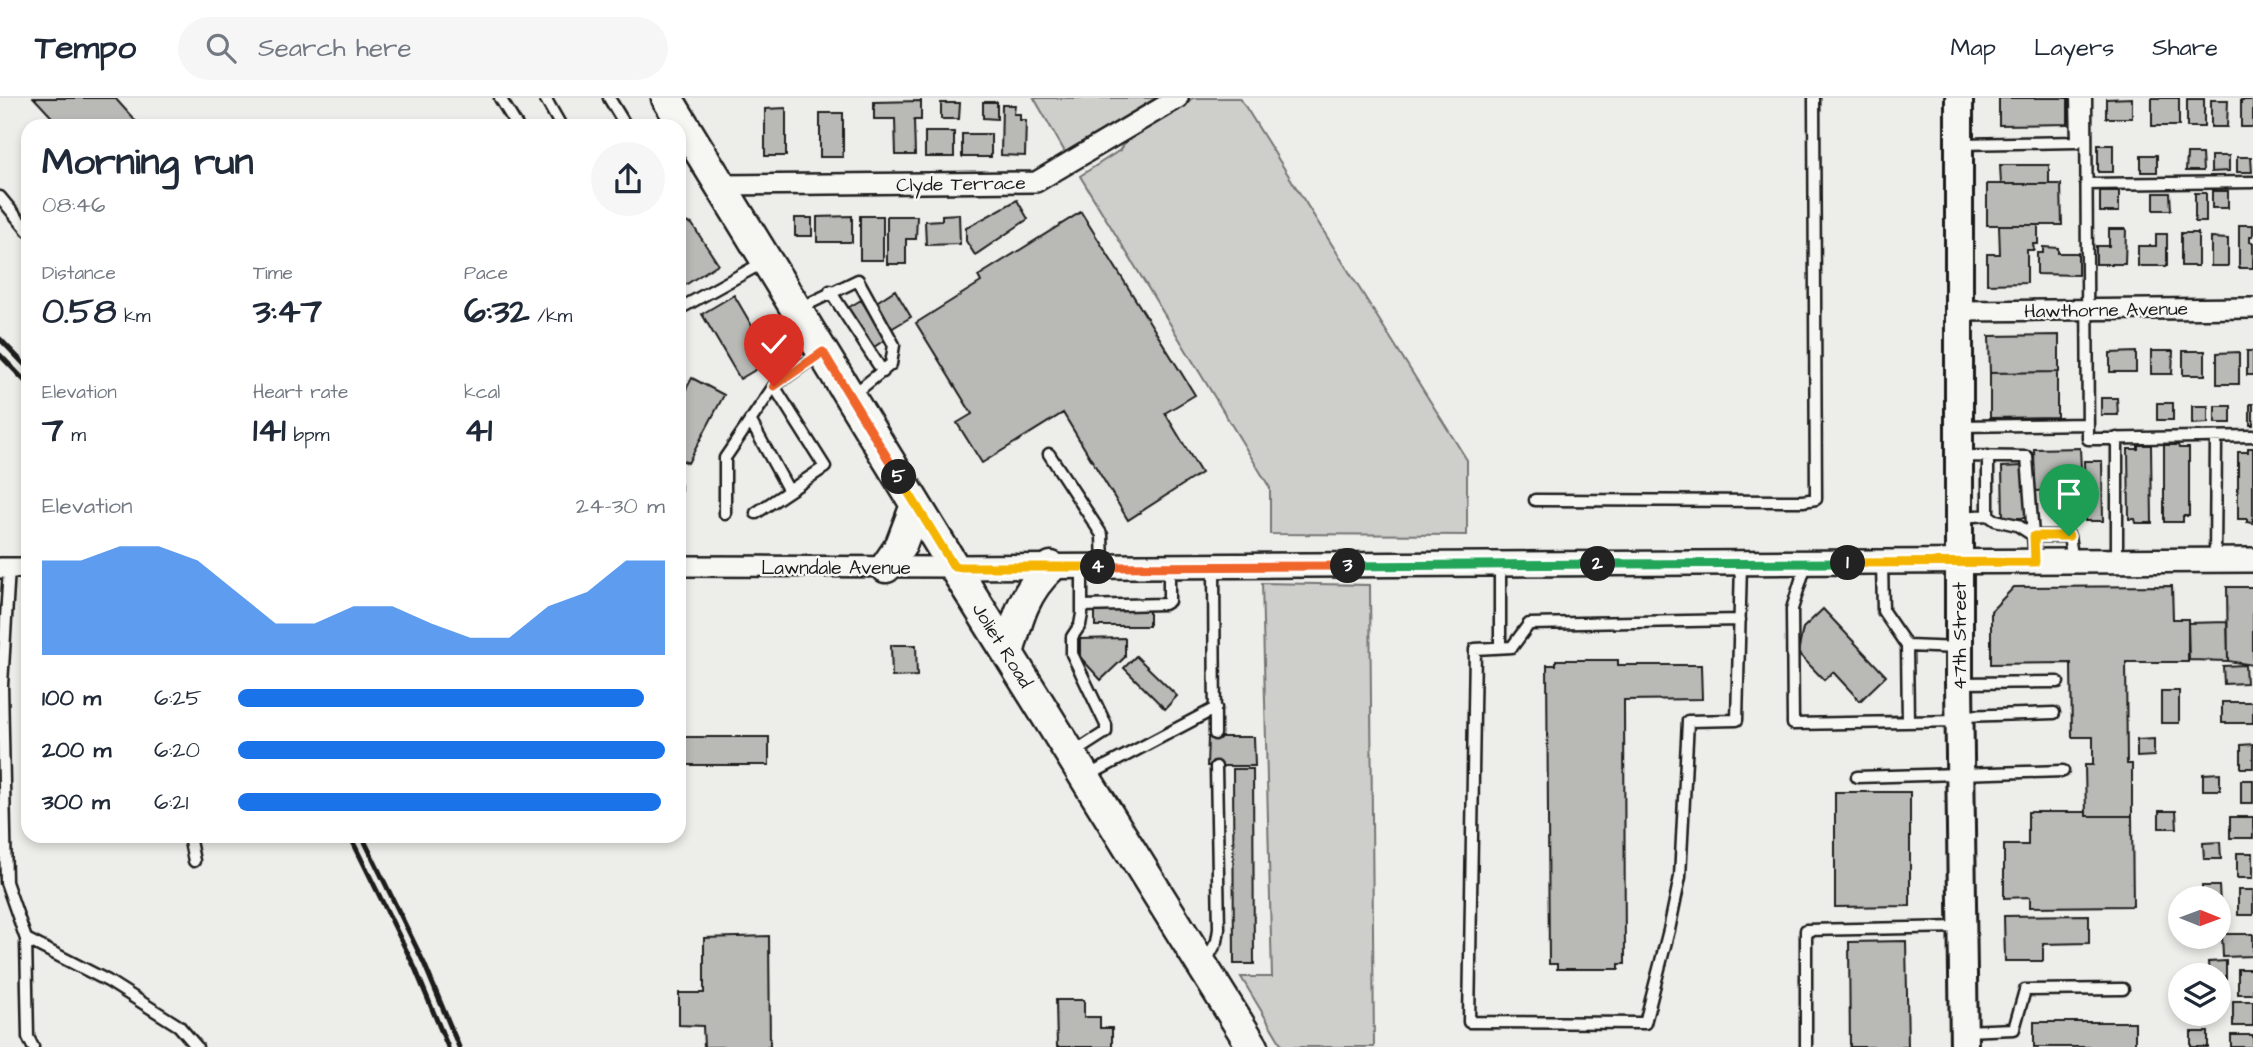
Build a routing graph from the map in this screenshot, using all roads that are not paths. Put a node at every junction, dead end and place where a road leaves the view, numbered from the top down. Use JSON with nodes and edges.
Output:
{"nodes":[{"id":1,"x":500,"y":98,"type":"edge"},
{"id":2,"x":545,"y":98,"type":"edge"},
{"id":3,"x":609,"y":98,"type":"edge"},
{"id":4,"x":667,"y":98,"type":"edge"},
{"id":5,"x":1178,"y":98,"type":"edge"},
{"id":6,"x":1814,"y":98,"type":"edge"},
{"id":7,"x":1959,"y":98,"type":"edge"},
{"id":8,"x":2076,"y":98,"type":"edge"},
{"id":9,"x":2085,"y":98,"type":"edge"},
{"id":10,"x":513,"y":119,"type":"edge"},
{"id":11,"x":557,"y":119,"type":"edge"},
{"id":12,"x":622,"y":119,"type":"edge"},
{"id":13,"x":678,"y":119,"type":"edge"},
{"id":14,"x":686,"y":134,"type":"edge"},
{"id":15,"x":1959,"y":144,"type":"junction"},
{"id":16,"x":2253,"y":183,"type":"edge"},
{"id":17,"x":2086,"y":184,"type":"junction"},
{"id":18,"x":722,"y":186,"type":"junction"},
{"id":19,"x":0,"y":197,"type":"edge"},
{"id":20,"x":21,"y":222,"type":"edge"},
{"id":21,"x":767,"y":260,"type":"junction"},
{"id":22,"x":830,"y":291,"type":"junction"},
{"id":23,"x":686,"y":305,"type":"edge"},
{"id":24,"x":2253,"y":308,"type":"edge"},
{"id":25,"x":797,"y":309,"type":"junction"},
{"id":26,"x":2087,"y":310,"type":"junction"},
{"id":27,"x":1959,"y":311,"type":"junction"},
{"id":28,"x":823,"y":352,"type":"junction"},
{"id":29,"x":883,"y":372,"type":"junction"},
{"id":30,"x":774,"y":386,"type":"junction"},
{"id":31,"x":850,"y":397,"type":"junction"},
{"id":32,"x":750,"y":420,"type":"junction"},
{"id":33,"x":2088,"y":424,"type":"junction"},
{"id":34,"x":1959,"y":426,"type":"junction"},
{"id":35,"x":2253,"y":436,"type":"edge"},
{"id":36,"x":2216,"y":437,"type":"junction"},
{"id":37,"x":2117,"y":438,"type":"junction"},
{"id":38,"x":1049,"y":454,"type":"dead end"},
{"id":39,"x":1959,"y":456,"type":"junction"},
{"id":40,"x":1988,"y":456,"type":"junction"},
{"id":41,"x":789,"y":491,"type":"junction"},
{"id":42,"x":1535,"y":500,"type":"dead end"},
{"id":43,"x":916,"y":505,"type":"junction"},
{"id":44,"x":756,"y":513,"type":"dead end"},
{"id":45,"x":725,"y":514,"type":"dead end"},
{"id":46,"x":1988,"y":515,"type":"junction"},
{"id":47,"x":1959,"y":517,"type":"junction"},
{"id":48,"x":2034,"y":536,"type":"junction"},
{"id":49,"x":2253,"y":560,"type":"edge"},
{"id":50,"x":2215,"y":561,"type":"junction"},
{"id":51,"x":2035,"y":562,"type":"junction"},
{"id":52,"x":2073,"y":562,"type":"junction"},
{"id":53,"x":2117,"y":562,"type":"junction"},
{"id":54,"x":1882,"y":563,"type":"junction"},
{"id":55,"x":1959,"y":563,"type":"junction"},
{"id":56,"x":1741,"y":564,"type":"junction"},
{"id":57,"x":1806,"y":564,"type":"junction"},
{"id":58,"x":1500,"y":565,"type":"junction"},
{"id":59,"x":686,"y":566,"type":"edge"},
{"id":60,"x":1169,"y":566,"type":"junction"},
{"id":61,"x":1214,"y":566,"type":"junction"},
{"id":62,"x":886,"y":567,"type":"junction"},
{"id":63,"x":954,"y":567,"type":"junction"},
{"id":64,"x":1051,"y":567,"type":"junction"},
{"id":65,"x":1093,"y":567,"type":"junction"},
{"id":66,"x":12,"y":568,"type":"edge"},
{"id":67,"x":1082,"y":606,"type":"junction"},
{"id":68,"x":1740,"y":620,"type":"junction"},
{"id":69,"x":1907,"y":646,"type":"junction"},
{"id":70,"x":1500,"y":648,"type":"junction"},
{"id":71,"x":1959,"y":648,"type":"junction"},
{"id":72,"x":1008,"y":654,"type":"junction"},
{"id":73,"x":2058,"y":682,"type":"dead end"},
{"id":74,"x":1959,"y":683,"type":"junction"},
{"id":75,"x":1216,"y":708,"type":"junction"},
{"id":76,"x":2053,"y":713,"type":"dead end"},
{"id":77,"x":1959,"y":719,"type":"junction"},
{"id":78,"x":1908,"y":722,"type":"junction"},
{"id":79,"x":1215,"y":734,"type":"dead end"},
{"id":80,"x":1078,"y":766,"type":"junction"},
{"id":81,"x":1216,"y":767,"type":"dead end"},
{"id":82,"x":2063,"y":771,"type":"dead end"},
{"id":83,"x":1960,"y":775,"type":"junction"},
{"id":84,"x":1857,"y":777,"type":"dead end"},
{"id":85,"x":190,"y":843,"type":"edge"},
{"id":86,"x":194,"y":861,"type":"dead end"},
{"id":87,"x":1962,"y":927,"type":"junction"},
{"id":88,"x":26,"y":939,"type":"junction"},
{"id":89,"x":1203,"y":967,"type":"junction"},
{"id":90,"x":2123,"y":989,"type":"dead end"},
{"id":91,"x":1963,"y":1039,"type":"edge"},
{"id":92,"x":31,"y":1042,"type":"edge"},
{"id":93,"x":22,"y":1047,"type":"edge"},
{"id":94,"x":197,"y":1047,"type":"edge"},
{"id":95,"x":1253,"y":1047,"type":"edge"},
{"id":96,"x":1806,"y":1047,"type":"edge"}],
"edges":[{"from":1,"to":10,"type":"lane"},
{"from":2,"to":11,"type":"lane"},
{"from":3,"to":12,"type":"lane"},
{"from":4,"to":13,"type":"main road","name":"Joliet Road"},
{"from":5,"to":18,"type":"street","name":"Clyde Terrace"},
{"from":6,"to":42,"type":"lane"},
{"from":7,"to":15,"type":"main road","name":"47th Street"},
{"from":8,"to":15,"type":"lane"},
{"from":9,"to":17,"type":"lane"},
{"from":14,"to":18,"type":"main road","name":"Joliet Road"},
{"from":15,"to":27,"type":"main road","name":"47th Street"},
{"from":16,"to":17,"type":"lane"},
{"from":17,"to":26,"type":"lane"},
{"from":18,"to":21,"type":"main road","name":"Joliet Road"},
{"from":19,"to":20,"type":"lane"},
{"from":21,"to":23,"type":"lane"},
{"from":21,"to":25,"type":"main road","name":"Joliet Road"},
{"from":22,"to":25,"type":"lane"},
{"from":22,"to":29,"type":"lane"},
{"from":22,"to":29,"type":"lane"},
{"from":24,"to":26,"type":"street","name":"Hawthorne Avenue"},
{"from":25,"to":28,"type":"main road","name":"Joliet Road"},
{"from":26,"to":27,"type":"street","name":"Hawthorne Avenue"},
{"from":26,"to":33,"type":"lane"},
{"from":27,"to":34,"type":"main road","name":"47th Street"},
{"from":28,"to":30,"type":"lane"},
{"from":28,"to":31,"type":"main road","name":"Joliet Road"},
{"from":29,"to":31,"type":"lane"},
{"from":30,"to":32,"type":"lane"},
{"from":30,"to":41,"type":"lane"},
{"from":31,"to":43,"type":"main road","name":"Joliet Road"},
{"from":32,"to":41,"type":"lane"},
{"from":32,"to":45,"type":"lane"},
{"from":33,"to":34,"type":"lane"},
{"from":33,"to":37,"type":"lane"},
{"from":34,"to":39,"type":"main road","name":"47th Street"},
{"from":35,"to":36,"type":"lane"},
{"from":36,"to":37,"type":"lane"},
{"from":36,"to":50,"type":"lane"},
{"from":37,"to":53,"type":"lane"},
{"from":38,"to":65,"type":"lane"},
{"from":39,"to":40,"type":"lane"},
{"from":39,"to":47,"type":"main road","name":"47th Street"},
{"from":40,"to":46,"type":"lane"},
{"from":40,"to":48,"type":"lane"},
{"from":41,"to":44,"type":"lane"},
{"from":43,"to":62,"type":"main road"},
{"from":43,"to":63,"type":"main road","name":"Joliet Road"},
{"from":46,"to":47,"type":"lane"},
{"from":46,"to":48,"type":"lane"},
{"from":47,"to":55,"type":"main road","name":"47th Street"},
{"from":48,"to":51,"type":"lane"},
{"from":48,"to":52,"type":"lane"},
{"from":49,"to":50,"type":"street","name":"Lawndale Avenue"},
{"from":50,"to":53,"type":"street","name":"Lawndale Avenue"},
{"from":51,"to":52,"type":"street","name":"Lawndale Avenue"},
{"from":51,"to":55,"type":"street","name":"Lawndale Avenue"},
{"from":52,"to":53,"type":"street","name":"Lawndale Avenue"},
{"from":54,"to":55,"type":"street","name":"Lawndale Avenue"},
{"from":54,"to":57,"type":"street","name":"Lawndale Avenue"},
{"from":54,"to":69,"type":"lane"},
{"from":55,"to":71,"type":"main road","name":"47th Street"},
{"from":56,"to":57,"type":"street","name":"Lawndale Avenue"},
{"from":56,"to":58,"type":"street","name":"Lawndale Avenue"},
{"from":56,"to":68,"type":"lane"},
{"from":57,"to":78,"type":"lane"},
{"from":58,"to":61,"type":"street","name":"Lawndale Avenue"},
{"from":58,"to":70,"type":"lane"},
{"from":59,"to":62,"type":"street","name":"Lawndale Avenue"},
{"from":60,"to":61,"type":"street","name":"Lawndale Avenue"},
{"from":60,"to":65,"type":"street","name":"Lawndale Avenue"},
{"from":60,"to":67,"type":"lane"},
{"from":61,"to":75,"type":"lane"},
{"from":62,"to":63,"type":"street","name":"Lawndale Avenue"},
{"from":63,"to":64,"type":"street","name":"Lawndale Avenue"},
{"from":63,"to":72,"type":"main road","name":"Joliet Road"},
{"from":64,"to":65,"type":"street","name":"Lawndale Avenue"},
{"from":64,"to":72,"type":"main road"},
{"from":65,"to":67,"type":"lane"},
{"from":66,"to":88,"type":"lane"},
{"from":67,"to":80,"type":"lane"},
{"from":68,"to":70,"type":"lane"},
{"from":68,"to":70,"type":"lane"},
{"from":69,"to":71,"type":"lane"},
{"from":69,"to":78,"type":"lane"},
{"from":71,"to":74,"type":"main road","name":"47th Street"},
{"from":72,"to":80,"type":"main road","name":"Joliet Road"},
{"from":73,"to":74,"type":"lane"},
{"from":74,"to":77,"type":"main road","name":"47th Street"},
{"from":75,"to":79,"type":"lane"},
{"from":75,"to":80,"type":"lane"},
{"from":76,"to":77,"type":"lane"},
{"from":77,"to":78,"type":"lane"},
{"from":77,"to":83,"type":"main road","name":"47th Street"},
{"from":80,"to":89,"type":"main road","name":"Joliet Road"},
{"from":81,"to":89,"type":"lane"},
{"from":82,"to":83,"type":"lane"},
{"from":83,"to":84,"type":"lane"},
{"from":83,"to":87,"type":"main road","name":"47th Street"},
{"from":85,"to":86,"type":"lane"},
{"from":87,"to":91,"type":"main road","name":"47th Street"},
{"from":87,"to":96,"type":"lane"},
{"from":88,"to":92,"type":"lane"},
{"from":88,"to":94,"type":"lane"},
{"from":89,"to":95,"type":"main road","name":"Joliet Road"},
{"from":90,"to":91,"type":"lane"},
{"from":92,"to":93,"type":"lane"}]}
